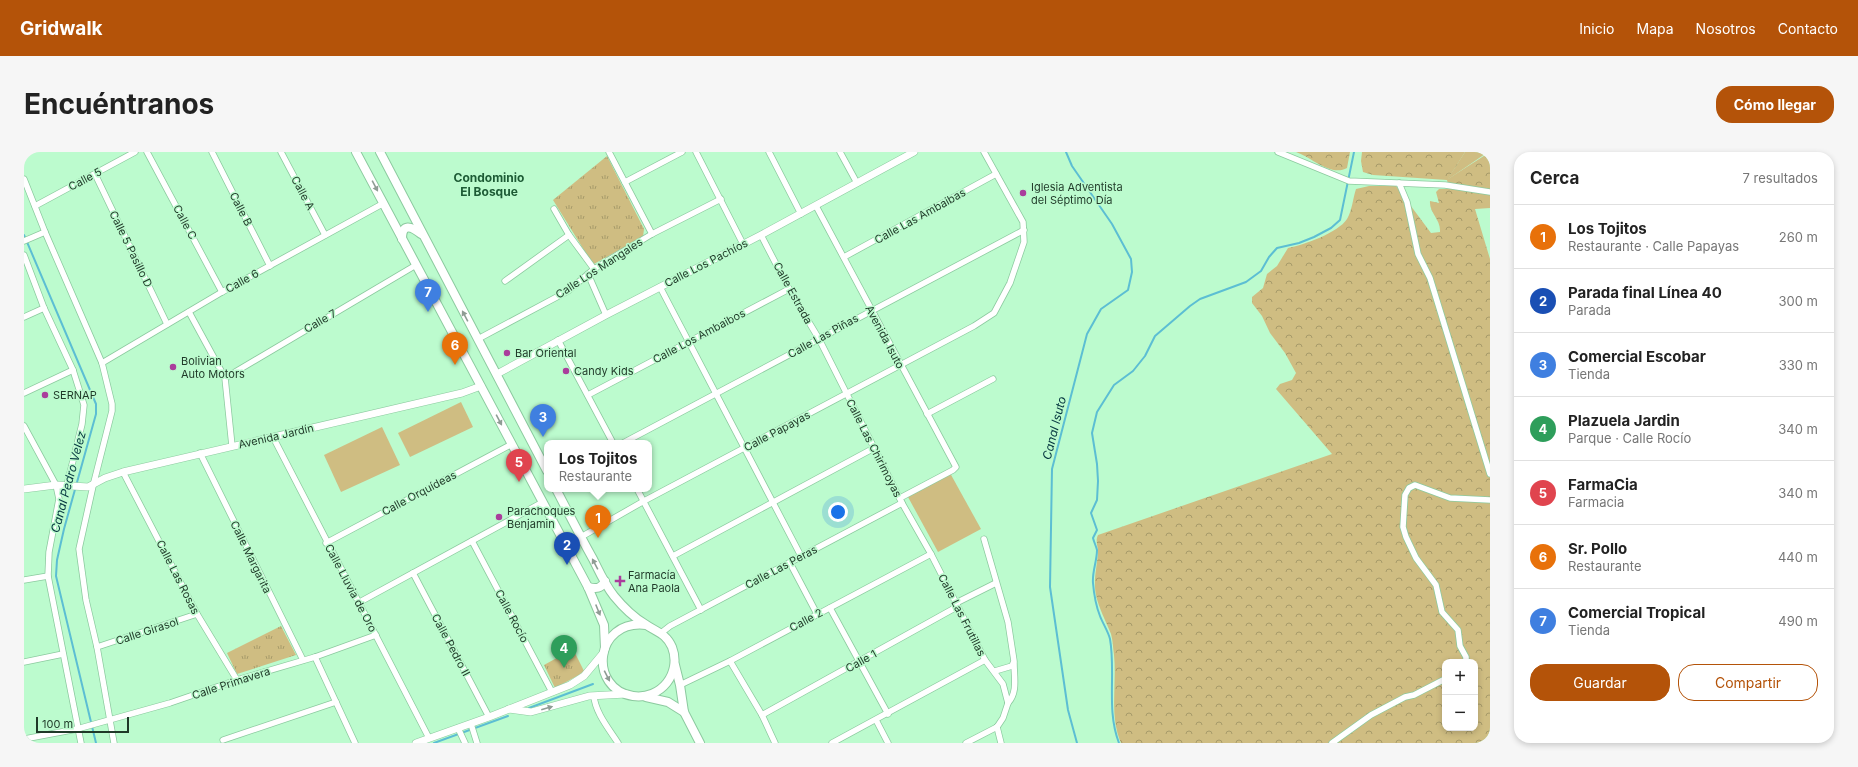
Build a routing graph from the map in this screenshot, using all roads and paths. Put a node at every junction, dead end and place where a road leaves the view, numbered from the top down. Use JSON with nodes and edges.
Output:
{"nodes":[{"id":1,"x":135,"y":152,"type":"edge"},
{"id":2,"x":147,"y":152,"type":"edge"},
{"id":3,"x":212,"y":152,"type":"edge"},
{"id":4,"x":281,"y":152,"type":"edge"},
{"id":5,"x":356,"y":152,"type":"edge"},
{"id":6,"x":380,"y":152,"type":"edge"},
{"id":7,"x":609,"y":152,"type":"edge"},
{"id":8,"x":682,"y":152,"type":"edge"},
{"id":9,"x":696,"y":152,"type":"edge"},
{"id":10,"x":769,"y":152,"type":"edge"},
{"id":11,"x":840,"y":152,"type":"edge"},
{"id":12,"x":912,"y":152,"type":"edge"},
{"id":13,"x":984,"y":152,"type":"edge"},
{"id":14,"x":1278,"y":152,"type":"edge"},
{"id":15,"x":95,"y":174,"type":"junction"},
{"id":16,"x":996,"y":174,"type":"junction"},
{"id":17,"x":24,"y":179,"type":"edge"},
{"id":18,"x":625,"y":182,"type":"junction"},
{"id":19,"x":857,"y":183,"type":"junction"},
{"id":20,"x":1399,"y":183,"type":"junction"},
{"id":21,"x":1490,"y":192,"type":"edge"},
{"id":22,"x":721,"y":199,"type":"junction"},
{"id":23,"x":384,"y":203,"type":"junction"},
{"id":24,"x":35,"y":206,"type":"junction"},
{"id":25,"x":816,"y":206,"type":"junction"},
{"id":26,"x":554,"y":209,"type":"dead end"},
{"id":27,"x":411,"y":213,"type":"junction"},
{"id":28,"x":800,"y":214,"type":"junction"},
{"id":29,"x":394,"y":220,"type":"junction"},
{"id":30,"x":1024,"y":230,"type":"junction"},
{"id":31,"x":45,"y":232,"type":"junction"},
{"id":32,"x":652,"y":234,"type":"junction"},
{"id":33,"x":325,"y":235,"type":"junction"},
{"id":34,"x":423,"y":235,"type":"junction"},
{"id":35,"x":569,"y":235,"type":"junction"},
{"id":36,"x":761,"y":235,"type":"junction"},
{"id":37,"x":402,"y":239,"type":"junction"},
{"id":38,"x":24,"y":241,"type":"edge"},
{"id":39,"x":743,"y":244,"type":"junction"},
{"id":40,"x":24,"y":256,"type":"edge"},
{"id":41,"x":844,"y":257,"type":"junction"},
{"id":42,"x":416,"y":265,"type":"junction"},
{"id":43,"x":270,"y":266,"type":"junction"},
{"id":44,"x":594,"y":269,"type":"junction"},
{"id":45,"x":588,"y":274,"type":"junction"},
{"id":46,"x":505,"y":281,"type":"dead end"},
{"id":47,"x":660,"y":287,"type":"junction"},
{"id":48,"x":789,"y":289,"type":"junction"},
{"id":49,"x":222,"y":292,"type":"junction"},
{"id":50,"x":44,"y":308,"type":"junction"},
{"id":51,"x":871,"y":310,"type":"junction"},
{"id":52,"x":189,"y":312,"type":"junction"},
{"id":53,"x":606,"y":315,"type":"junction"},
{"id":54,"x":24,"y":317,"type":"edge"},
{"id":55,"x":167,"y":324,"type":"junction"},
{"id":56,"x":478,"y":339,"type":"junction"},
{"id":57,"x":819,"y":339,"type":"junction"},
{"id":58,"x":558,"y":340,"type":"junction"},
{"id":59,"x":689,"y":341,"type":"junction"},
{"id":60,"x":102,"y":362,"type":"junction"},
{"id":61,"x":900,"y":365,"type":"junction"},
{"id":62,"x":73,"y":370,"type":"junction"},
{"id":63,"x":498,"y":374,"type":"junction"},
{"id":64,"x":225,"y":378,"type":"junction"},
{"id":65,"x":993,"y":379,"type":"dead end"},
{"id":66,"x":481,"y":386,"type":"junction"},
{"id":67,"x":24,"y":393,"type":"edge"},
{"id":68,"x":717,"y":394,"type":"junction"},
{"id":69,"x":846,"y":394,"type":"junction"},
{"id":70,"x":588,"y":395,"type":"junction"},
{"id":71,"x":927,"y":414,"type":"junction"},
{"id":72,"x":24,"y":426,"type":"edge"},
{"id":73,"x":273,"y":437,"type":"junction"},
{"id":74,"x":611,"y":440,"type":"edge"},
{"id":75,"x":629,"y":440,"type":"edge"},
{"id":76,"x":512,"y":444,"type":"junction"},
{"id":77,"x":232,"y":446,"type":"junction"},
{"id":78,"x":745,"y":448,"type":"junction"},
{"id":79,"x":874,"y":448,"type":"junction"},
{"id":80,"x":200,"y":454,"type":"junction"},
{"id":81,"x":544,"y":465,"type":"edge"},
{"id":82,"x":956,"y":467,"type":"joint"},
{"id":83,"x":124,"y":472,"type":"junction"},
{"id":84,"x":1490,"y":474,"type":"edge"},
{"id":85,"x":56,"y":485,"type":"junction"},
{"id":86,"x":70,"y":485,"type":"junction"},
{"id":87,"x":91,"y":486,"type":"junction"},
{"id":88,"x":24,"y":489,"type":"edge"},
{"id":89,"x":558,"y":492,"type":"edge"},
{"id":90,"x":639,"y":492,"type":"edge"},
{"id":91,"x":1490,"y":500,"type":"edge"},
{"id":92,"x":644,"y":501,"type":"junction"},
{"id":93,"x":773,"y":501,"type":"junction"},
{"id":94,"x":901,"y":501,"type":"junction"},
{"id":95,"x":543,"y":502,"type":"junction"},
{"id":96,"x":581,"y":537,"type":"junction"},
{"id":97,"x":984,"y":539,"type":"dead end"},
{"id":98,"x":472,"y":541,"type":"junction"},
{"id":99,"x":326,"y":543,"type":"junction"},
{"id":100,"x":931,"y":554,"type":"junction"},
{"id":101,"x":673,"y":556,"type":"junction"},
{"id":102,"x":801,"y":556,"type":"junction"},
{"id":103,"x":790,"y":563,"type":"junction"},
{"id":104,"x":413,"y":573,"type":"junction"},
{"id":105,"x":48,"y":576,"type":"junction"},
{"id":106,"x":24,"y":580,"type":"edge"},
{"id":107,"x":605,"y":582,"type":"junction"},
{"id":108,"x":996,"y":583,"type":"junction"},
{"id":109,"x":588,"y":587,"type":"junction"},
{"id":110,"x":358,"y":603,"type":"junction"},
{"id":111,"x":956,"y":604,"type":"junction"},
{"id":112,"x":830,"y":608,"type":"junction"},
{"id":113,"x":701,"y":610,"type":"junction"},
{"id":114,"x":197,"y":614,"type":"junction"},
{"id":115,"x":817,"y":614,"type":"junction"},
{"id":116,"x":646,"y":625,"type":"junction"},
{"id":117,"x":662,"y":633,"type":"junction"},
{"id":118,"x":376,"y":635,"type":"junction"},
{"id":119,"x":97,"y":647,"type":"junction"},
{"id":120,"x":604,"y":650,"type":"junction"},
{"id":121,"x":63,"y":654,"type":"junction"},
{"id":122,"x":315,"y":657,"type":"junction"},
{"id":123,"x":1466,"y":659,"type":"edge"},
{"id":124,"x":303,"y":660,"type":"junction"},
{"id":125,"x":985,"y":660,"type":"junction"},
{"id":126,"x":730,"y":661,"type":"junction"},
{"id":127,"x":24,"y":662,"type":"edge"},
{"id":128,"x":674,"y":662,"type":"junction"},
{"id":129,"x":860,"y":662,"type":"junction"},
{"id":130,"x":1014,"y":663,"type":"junction"},
{"id":131,"x":995,"y":671,"type":"junction"},
{"id":132,"x":237,"y":680,"type":"junction"},
{"id":133,"x":1442,"y":681,"type":"edge"},
{"id":134,"x":680,"y":685,"type":"junction"},
{"id":135,"x":552,"y":692,"type":"junction"},
{"id":136,"x":626,"y":694,"type":"junction"},
{"id":137,"x":594,"y":696,"type":"junction"},
{"id":138,"x":640,"y":696,"type":"junction"},
{"id":139,"x":336,"y":702,"type":"junction"},
{"id":140,"x":1008,"y":703,"type":"junction"},
{"id":141,"x":508,"y":709,"type":"junction"},
{"id":142,"x":684,"y":712,"type":"junction"},
{"id":143,"x":762,"y":714,"type":"junction"},
{"id":144,"x":888,"y":714,"type":"junction"},
{"id":145,"x":490,"y":717,"type":"junction"},
{"id":146,"x":110,"y":720,"type":"junction"},
{"id":147,"x":876,"y":720,"type":"junction"},
{"id":148,"x":472,"y":728,"type":"junction"},
{"id":149,"x":997,"y":728,"type":"junction"},
{"id":150,"x":77,"y":729,"type":"junction"},
{"id":151,"x":460,"y":732,"type":"junction"},
{"id":152,"x":429,"y":738,"type":"junction"},
{"id":153,"x":24,"y":740,"type":"edge"},
{"id":154,"x":223,"y":740,"type":"dead end"},
{"id":155,"x":81,"y":743,"type":"edge"},
{"id":156,"x":114,"y":743,"type":"edge"},
{"id":157,"x":355,"y":743,"type":"edge"},
{"id":158,"x":416,"y":743,"type":"edge"},
{"id":159,"x":465,"y":743,"type":"edge"},
{"id":160,"x":477,"y":743,"type":"edge"},
{"id":161,"x":618,"y":743,"type":"edge"},
{"id":162,"x":700,"y":743,"type":"edge"},
{"id":163,"x":775,"y":743,"type":"edge"},
{"id":164,"x":832,"y":743,"type":"edge"},
{"id":165,"x":888,"y":743,"type":"edge"},
{"id":166,"x":966,"y":743,"type":"edge"},
{"id":167,"x":1001,"y":743,"type":"edge"},
{"id":168,"x":1332,"y":743,"type":"edge"}],
"edges":[{"from":1,"to":15,"type":"street","name":"Calle 5"},
{"from":2,"to":49,"type":"street","name":"Calle C"},
{"from":3,"to":43,"type":"street","name":"Calle B"},
{"from":4,"to":33,"type":"street","name":"Calle A"},
{"from":5,"to":23,"type":"main road","one_way":true},
{"from":6,"to":27,"type":"main road"},
{"from":7,"to":18,"type":"street"},
{"from":8,"to":18,"type":"street"},
{"from":9,"to":22,"type":"street"},
{"from":10,"to":28,"type":"street"},
{"from":11,"to":19,"type":"street"},
{"from":12,"to":19,"type":"street","name":"Calle Los Pachíos"},
{"from":13,"to":16,"type":"street"},
{"from":14,"to":20,"type":"street"},
{"from":15,"to":24,"type":"street","name":"Calle 5"},
{"from":15,"to":55,"type":"street","name":"Calle 5 Pasillo D"},
{"from":16,"to":30,"type":"street"},
{"from":16,"to":41,"type":"street","name":"Calle Las Ambaibas"},
{"from":17,"to":24,"type":"street"},
{"from":18,"to":32,"type":"street"},
{"from":19,"to":25,"type":"street","name":"Calle Los Pachíos"},
{"from":20,"to":21,"type":"street"},
{"from":20,"to":84,"type":"street"},
{"from":22,"to":32,"type":"street","name":"Calle Los Mangales"},
{"from":22,"to":39,"type":"street"},
{"from":23,"to":29,"type":"main road"},
{"from":23,"to":33,"type":"street","name":"Calle 6"},
{"from":24,"to":31,"type":"street"},
{"from":25,"to":28,"type":"street","name":"Calle Los Pachíos"},
{"from":25,"to":41,"type":"street","name":"Avenida Isuto"},
{"from":26,"to":35,"type":"street"},
{"from":27,"to":29,"type":"main road"},
{"from":27,"to":34,"type":"main road"},
{"from":28,"to":36,"type":"street","name":"Calle Los Pachíos"},
{"from":29,"to":37,"type":"main road"},
{"from":30,"to":51,"type":"street","name":"Calle Las Piñas"},
{"from":30,"to":61,"type":"street","name":"Calle Papayas"},
{"from":31,"to":38,"type":"street"},
{"from":31,"to":60,"type":"street"},
{"from":32,"to":44,"type":"street","name":"Calle Los Mangales"},
{"from":33,"to":43,"type":"street","name":"Calle 6"},
{"from":34,"to":37,"type":"main road"},
{"from":56,"to":34,"type":"main road","one_way":true},
{"from":35,"to":44,"type":"street"},
{"from":35,"to":46,"type":"street"},
{"from":36,"to":39,"type":"street","name":"Calle Los Pachíos"},
{"from":36,"to":48,"type":"street","name":"Calle Estrada"},
{"from":37,"to":42,"type":"main road"},
{"from":39,"to":47,"type":"street","name":"Calle Los Pachíos"},
{"from":40,"to":50,"type":"street"},
{"from":41,"to":51,"type":"street","name":"Avenida Isuto"},
{"from":42,"to":64,"type":"street","name":"Calle 7"},
{"from":42,"to":66,"type":"main road"},
{"from":43,"to":49,"type":"street","name":"Calle 6"},
{"from":44,"to":45,"type":"street","name":"Calle Los Mangales"},
{"from":45,"to":53,"type":"street"},
{"from":45,"to":56,"type":"street","name":"Calle Los Mangales"},
{"from":47,"to":53,"type":"street","name":"Calle Los Pachíos"},
{"from":47,"to":59,"type":"street"},
{"from":48,"to":57,"type":"street","name":"Calle Estrada"},
{"from":48,"to":59,"type":"street","name":"Calle Los Ambaibos"},
{"from":49,"to":52,"type":"street","name":"Calle 6"},
{"from":50,"to":54,"type":"street"},
{"from":50,"to":62,"type":"street"},
{"from":51,"to":57,"type":"street","name":"Calle Las Piñas"},
{"from":51,"to":61,"type":"street","name":"Avenida Isuto"},
{"from":52,"to":55,"type":"street","name":"Calle 6"},
{"from":52,"to":64,"type":"street"},
{"from":53,"to":58,"type":"street","name":"Calle Los Pachíos"},
{"from":55,"to":60,"type":"street","name":"Calle 6"},
{"from":56,"to":63,"type":"main road"},
{"from":57,"to":68,"type":"street","name":"Calle Las Piñas"},
{"from":57,"to":69,"type":"street","name":"Calle Estrada"},
{"from":58,"to":63,"type":"street","name":"Calle Los Pachíos"},
{"from":58,"to":70,"type":"street"},
{"from":59,"to":68,"type":"street"},
{"from":59,"to":70,"type":"street","name":"Calle Los Ambaibos"},
{"from":60,"to":87,"type":"street"},
{"from":61,"to":69,"type":"street","name":"Calle Papayas"},
{"from":61,"to":71,"type":"street","name":"Avenida Isuto"},
{"from":62,"to":67,"type":"street"},
{"from":62,"to":86,"type":"street"},
{"from":63,"to":81,"type":"main road"},
{"from":64,"to":77,"type":"street"},
{"from":65,"to":71,"type":"street"},
{"from":66,"to":73,"type":"street","name":"Avenida Jardín"},
{"from":66,"to":76,"type":"main road","one_way":true},
{"from":68,"to":75,"type":"street","name":"Calle Las Piñas"},
{"from":68,"to":78,"type":"street"},
{"from":69,"to":78,"type":"street","name":"Calle Papayas"},
{"from":69,"to":79,"type":"street","name":"Calle Las Chirimoyas"},
{"from":70,"to":74,"type":"street"},
{"from":71,"to":82,"type":"street","name":"Avenida Isuto"},
{"from":72,"to":85,"type":"street"},
{"from":73,"to":77,"type":"street","name":"Avenida Jardín"},
{"from":73,"to":99,"type":"street","name":"Calle Lluvia de Oro"},
{"from":76,"to":95,"type":"main road"},
{"from":76,"to":99,"type":"street","name":"Calle Orquídeas"},
{"from":77,"to":80,"type":"street","name":"Avenida Jardín"},
{"from":78,"to":92,"type":"street","name":"Calle Papayas"},
{"from":78,"to":93,"type":"street"},
{"from":79,"to":93,"type":"street"},
{"from":79,"to":94,"type":"street","name":"Calle Las Chirimoyas"},
{"from":80,"to":83,"type":"street","name":"Avenida Jardín"},
{"from":80,"to":124,"type":"street","name":"Calle Margarita"},
{"from":82,"to":94,"type":"street","name":"Calle Las Peras"},
{"from":83,"to":87,"type":"street","name":"Avenida Jardín"},
{"from":83,"to":114,"type":"street","name":"Calle Las Rosas"},
{"from":85,"to":86,"type":"street"},
{"from":85,"to":88,"type":"street"},
{"from":85,"to":105,"type":"street"},
{"from":86,"to":87,"type":"street"},
{"from":87,"to":119,"type":"street"},
{"from":89,"to":96,"type":"main road"},
{"from":90,"to":92,"type":"street"},
{"from":91,"to":123,"type":"street"},
{"from":92,"to":96,"type":"street","name":"Calle Papayas"},
{"from":92,"to":101,"type":"street"},
{"from":93,"to":101,"type":"street"},
{"from":93,"to":102,"type":"street"},
{"from":94,"to":100,"type":"street","name":"Calle Las Frutillas"},
{"from":94,"to":102,"type":"street","name":"Calle Las Peras"},
{"from":95,"to":98,"type":"street"},
{"from":95,"to":109,"type":"main road"},
{"from":107,"to":96,"type":"main road","one_way":true},
{"from":97,"to":108,"type":"street"},
{"from":98,"to":104,"type":"street"},
{"from":98,"to":135,"type":"street","name":"Calle Rocío"},
{"from":99,"to":110,"type":"street","name":"Calle Lluvia de Oro"},
{"from":100,"to":111,"type":"street","name":"Calle Las Frutillas"},
{"from":100,"to":112,"type":"street","name":"Calle 2"},
{"from":101,"to":113,"type":"street"},
{"from":102,"to":103,"type":"street","name":"Calle Las Peras"},
{"from":103,"to":113,"type":"street","name":"Calle Las Peras"},
{"from":103,"to":115,"type":"street"},
{"from":104,"to":110,"type":"street"},
{"from":104,"to":145,"type":"street","name":"Calle Pedro II"},
{"from":105,"to":106,"type":"street"},
{"from":105,"to":121,"type":"street"},
{"from":107,"to":109,"type":"main road"},
{"from":107,"to":116,"type":"main road"},
{"from":108,"to":111,"type":"street","name":"Calle 1"},
{"from":108,"to":130,"type":"street"},
{"from":109,"to":120,"type":"main road","one_way":true},
{"from":110,"to":118,"type":"street","name":"Calle Lluvia de Oro"},
{"from":111,"to":125,"type":"street","name":"Calle Las Frutillas"},
{"from":111,"to":129,"type":"street","name":"Calle 1"},
{"from":112,"to":115,"type":"street","name":"Calle 2"},
{"from":112,"to":129,"type":"street"},
{"from":113,"to":117,"type":"street","name":"Calle Las Peras"},
{"from":114,"to":119,"type":"street","name":"Calle Girasol"},
{"from":114,"to":132,"type":"street","name":"Calle Las Rosas"},
{"from":115,"to":126,"type":"street","name":"Calle 2"},
{"from":116,"to":117,"type":"main road"},
{"from":116,"to":120,"type":"main road"},
{"from":117,"to":128,"type":"main road"},
{"from":118,"to":122,"type":"street","name":"Calle Primavera"},
{"from":118,"to":152,"type":"street","name":"Calle Lluvia de Oro"},
{"from":119,"to":146,"type":"street"},
{"from":120,"to":135,"type":"street"},
{"from":120,"to":136,"type":"main road","one_way":true},
{"from":121,"to":127,"type":"street"},
{"from":121,"to":150,"type":"street"},
{"from":122,"to":124,"type":"street","name":"Calle Primavera"},
{"from":122,"to":139,"type":"street"},
{"from":124,"to":132,"type":"street","name":"Calle Primavera"},
{"from":125,"to":131,"type":"street","name":"Calle Las Frutillas"},
{"from":125,"to":144,"type":"street"},
{"from":126,"to":134,"type":"street","name":"Calle 2"},
{"from":126,"to":143,"type":"street"},
{"from":128,"to":134,"type":"main road"},
{"from":128,"to":138,"type":"main road"},
{"from":129,"to":143,"type":"street","name":"Calle 1"},
{"from":129,"to":144,"type":"street"},
{"from":130,"to":131,"type":"street"},
{"from":130,"to":140,"type":"street"},
{"from":131,"to":140,"type":"street","name":"Calle Las Frutillas"},
{"from":132,"to":146,"type":"street","name":"Calle Primavera"},
{"from":133,"to":168,"type":"street"},
{"from":134,"to":142,"type":"main road"},
{"from":135,"to":141,"type":"street"},
{"from":136,"to":137,"type":"street"},
{"from":136,"to":138,"type":"main road"},
{"from":141,"to":137,"type":"street","one_way":true},
{"from":137,"to":161,"type":"street"},
{"from":138,"to":142,"type":"main road"},
{"from":139,"to":154,"type":"street"},
{"from":139,"to":157,"type":"street"},
{"from":140,"to":149,"type":"street"},
{"from":141,"to":145,"type":"street"},
{"from":142,"to":162,"type":"main road"},
{"from":143,"to":163,"type":"street"},
{"from":144,"to":147,"type":"street"},
{"from":145,"to":148,"type":"street"},
{"from":146,"to":150,"type":"street","name":"Calle Primavera"},
{"from":146,"to":156,"type":"street"},
{"from":147,"to":164,"type":"street"},
{"from":147,"to":165,"type":"street"},
{"from":148,"to":151,"type":"street"},
{"from":148,"to":160,"type":"street"},
{"from":149,"to":166,"type":"street"},
{"from":149,"to":167,"type":"street"},
{"from":150,"to":153,"type":"street","name":"Calle Primavera"},
{"from":150,"to":155,"type":"street"},
{"from":151,"to":152,"type":"street"},
{"from":151,"to":159,"type":"street"},
{"from":152,"to":158,"type":"street"}]}
